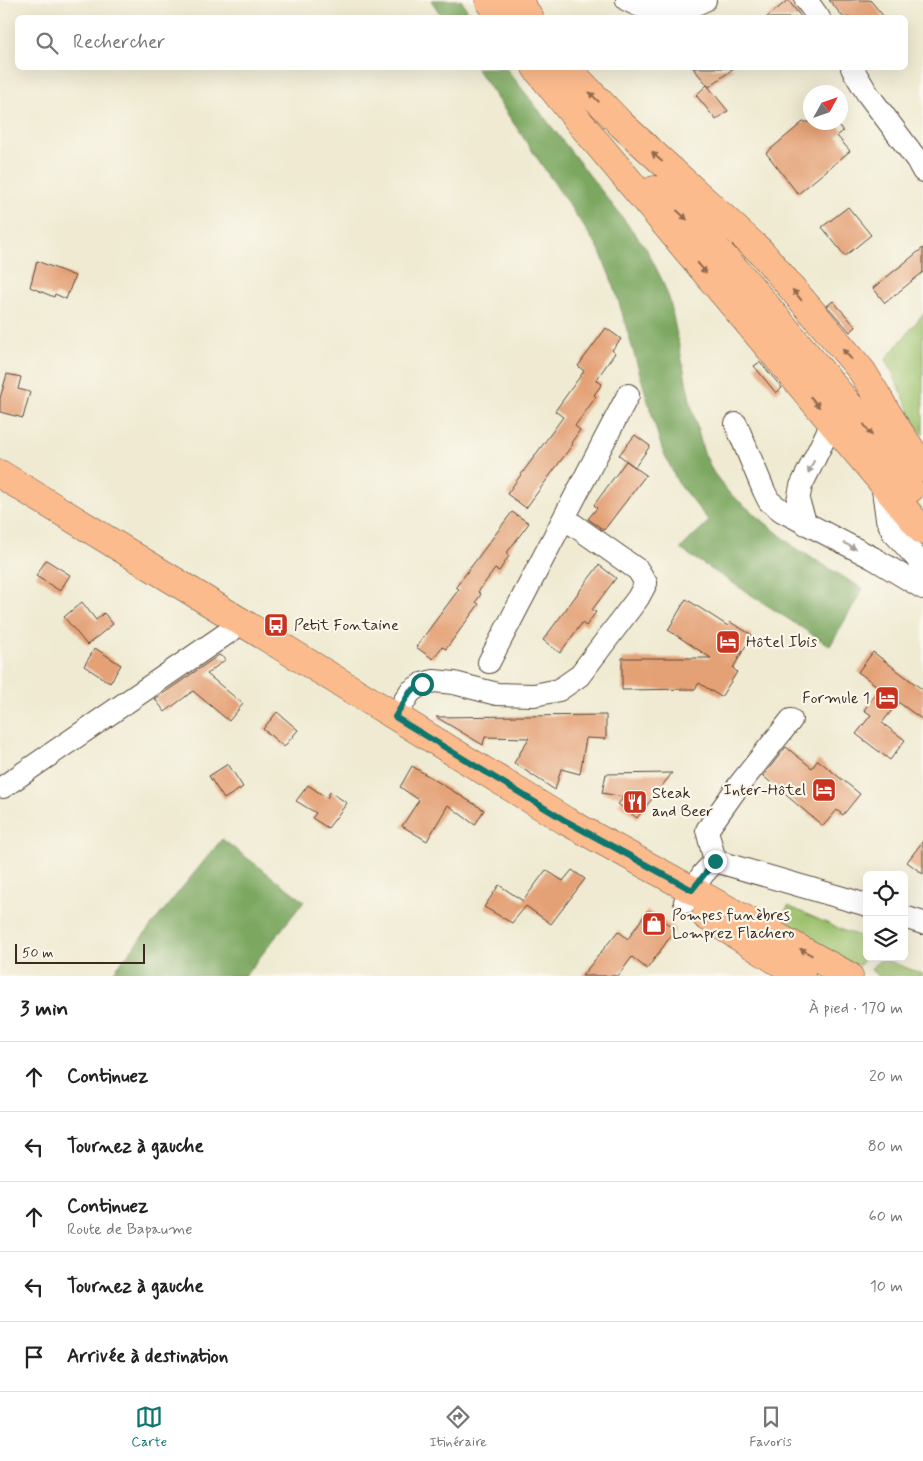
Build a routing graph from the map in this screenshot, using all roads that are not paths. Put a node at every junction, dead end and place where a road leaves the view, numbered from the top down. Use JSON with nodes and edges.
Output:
{"nodes":[{"id":1,"x":489,"y":0,"type":"edge"},
{"id":2,"x":517,"y":0,"type":"edge"},
{"id":3,"x":627,"y":0,"type":"edge"},
{"id":4,"x":706,"y":0,"type":"edge"},
{"id":5,"x":806,"y":0,"type":"edge"},
{"id":6,"x":499,"y":15,"type":"edge"},
{"id":7,"x":528,"y":15,"type":"edge"},
{"id":8,"x":817,"y":15,"type":"edge"},
{"id":9,"x":538,"y":70,"type":"edge"},
{"id":10,"x":569,"y":70,"type":"edge"},
{"id":11,"x":853,"y":70,"type":"edge"},
{"id":12,"x":580,"y":124,"type":"junction"},
{"id":13,"x":923,"y":171,"type":"edge"},
{"id":14,"x":628,"y":395,"type":"dead end"},
{"id":15,"x":832,"y":423,"type":"junction"},
{"id":16,"x":736,"y":424,"type":"dead end"},
{"id":17,"x":923,"y":467,"type":"edge"},
{"id":18,"x":0,"y":474,"type":"edge"},
{"id":19,"x":882,"y":482,"type":"junction"},
{"id":20,"x":923,"y":507,"type":"edge"},
{"id":21,"x":564,"y":518,"type":"junction"},
{"id":22,"x":806,"y":524,"type":"junction"},
{"id":23,"x":923,"y":531,"type":"edge"},
{"id":24,"x":923,"y":565,"type":"edge"},
{"id":25,"x":923,"y":588,"type":"edge"},
{"id":26,"x":242,"y":622,"type":"junction"},
{"id":27,"x":489,"y":662,"type":"dead end"},
{"id":28,"x":395,"y":717,"type":"junction"},
{"id":29,"x":791,"y":720,"type":"dead end"},
{"id":30,"x":3,"y":787,"type":"dead end"},
{"id":31,"x":715,"y":861,"type":"junction"},
{"id":32,"x":689,"y":896,"type":"junction"},
{"id":33,"x":863,"y":904,"type":"edge"},
{"id":34,"x":908,"y":918,"type":"edge"},
{"id":35,"x":923,"y":923,"type":"edge"},
{"id":36,"x":800,"y":976,"type":"edge"},
{"id":37,"x":848,"y":976,"type":"edge"}],
"edges":[{"from":1,"to":6,"type":"main road"},
{"from":2,"to":7,"type":"main road"},
{"from":3,"to":4,"type":"street"},
{"from":5,"to":8,"type":"street"},
{"from":9,"to":12,"type":"main road"},
{"from":17,"to":10,"type":"main road","one_way":true},
{"from":11,"to":13,"type":"street"},
{"from":12,"to":15,"type":"main road","one_way":true},
{"from":12,"to":20,"type":"main road","one_way":true},
{"from":14,"to":21,"type":"street"},
{"from":15,"to":19,"type":"main road"},
{"from":15,"to":22,"type":"street","one_way":true},
{"from":16,"to":22,"type":"street"},
{"from":18,"to":26,"type":"main road"},
{"from":19,"to":23,"type":"main road"},
{"from":19,"to":24,"type":"street"},
{"from":21,"to":27,"type":"street"},
{"from":21,"to":28,"type":"street"},
{"from":22,"to":25,"type":"street","one_way":true},
{"from":26,"to":28,"type":"main road"},
{"from":26,"to":30,"type":"street"},
{"from":28,"to":32,"type":"main road"},
{"from":29,"to":31,"type":"street"},
{"from":31,"to":32,"type":"street"},
{"from":31,"to":33,"type":"street"},
{"from":32,"to":36,"type":"main road"},
{"from":37,"to":32,"type":"main road","one_way":true},
{"from":34,"to":35,"type":"street"}]}
